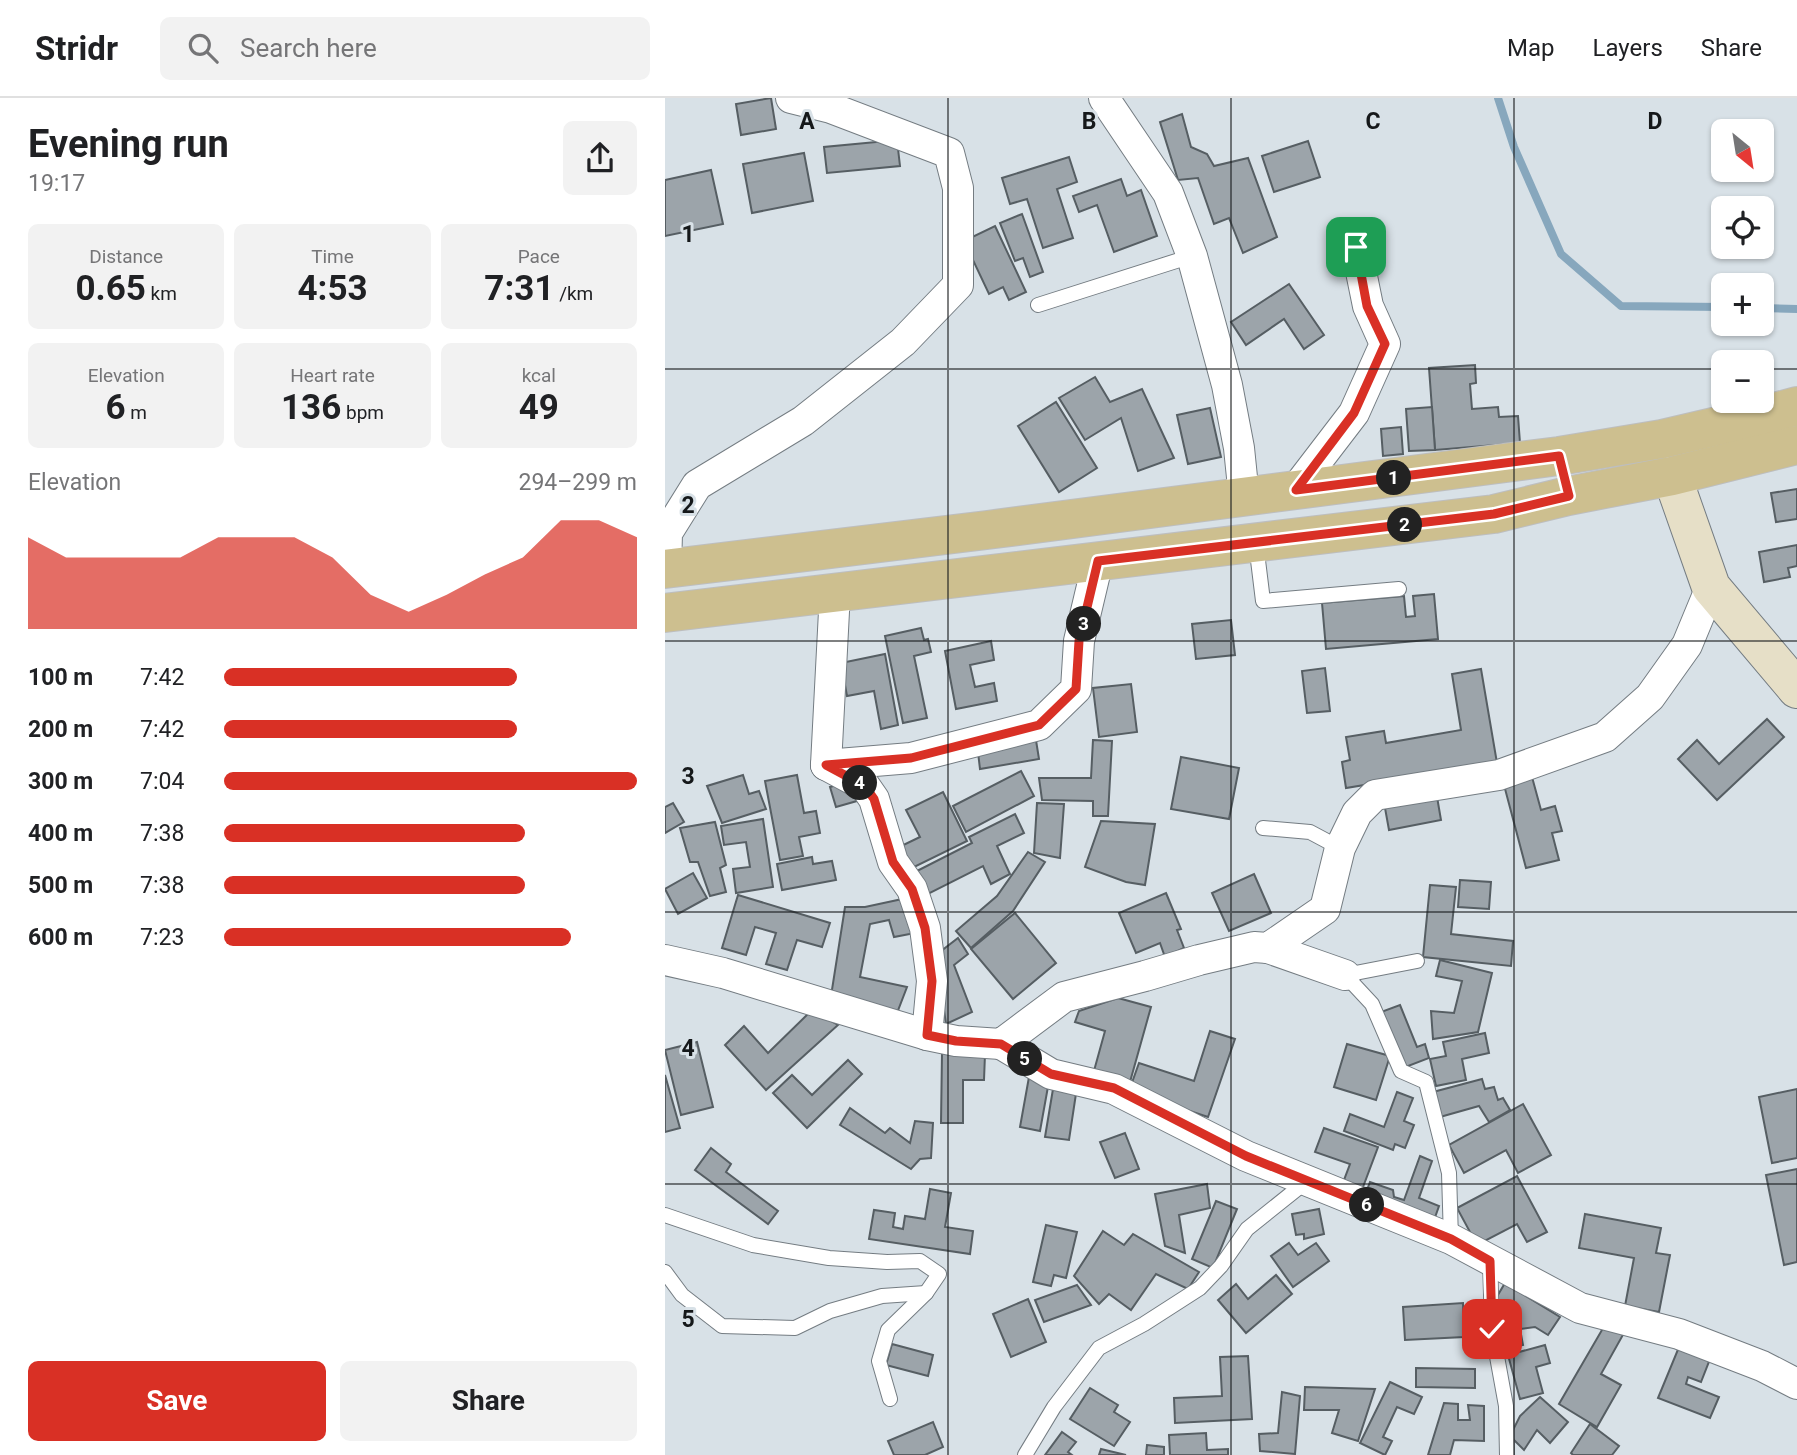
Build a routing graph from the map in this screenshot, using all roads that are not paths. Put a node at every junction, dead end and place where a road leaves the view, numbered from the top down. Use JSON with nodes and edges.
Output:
{"nodes":[{"id":1,"x":791,"y":98,"type":"edge"},
{"id":2,"x":1104,"y":98,"type":"edge"},
{"id":3,"x":1356,"y":247,"type":"dead end"},
{"id":4,"x":1192,"y":256,"type":"junction"},
{"id":5,"x":1038,"y":305,"type":"dead end"},
{"id":6,"x":1797,"y":406,"type":"edge"},
{"id":7,"x":1745,"y":420,"type":"junction"},
{"id":8,"x":1770,"y":452,"type":"edge"},
{"id":9,"x":1559,"y":456,"type":"junction"},
{"id":10,"x":1672,"y":477,"type":"junction"},
{"id":11,"x":1296,"y":490,"type":"junction"},
{"id":12,"x":1569,"y":496,"type":"junction"},
{"id":13,"x":1244,"y":497,"type":"junction"},
{"id":14,"x":1256,"y":543,"type":"junction"},
{"id":15,"x":1098,"y":561,"type":"junction"},
{"id":16,"x":665,"y":569,"type":"edge"},
{"id":17,"x":1711,"y":587,"type":"junction"},
{"id":18,"x":1399,"y":589,"type":"dead end"},
{"id":19,"x":835,"y":593,"type":"junction"},
{"id":20,"x":665,"y":613,"type":"edge"},
{"id":21,"x":1797,"y":689,"type":"edge"},
{"id":22,"x":826,"y":765,"type":"junction"},
{"id":23,"x":1263,"y":828,"type":"dead end"},
{"id":24,"x":1340,"y":848,"type":"junction"},
{"id":25,"x":1268,"y":948,"type":"junction"},
{"id":26,"x":665,"y":960,"type":"edge"},
{"id":27,"x":1417,"y":961,"type":"dead end"},
{"id":28,"x":1345,"y":975,"type":"junction"},
{"id":29,"x":927,"y":1035,"type":"junction"},
{"id":30,"x":1001,"y":1044,"type":"junction"},
{"id":31,"x":1307,"y":1181,"type":"junction"},
{"id":32,"x":665,"y":1215,"type":"edge"},
{"id":33,"x":1451,"y":1239,"type":"junction"},
{"id":34,"x":1490,"y":1261,"type":"junction"},
{"id":35,"x":665,"y":1272,"type":"edge"},
{"id":36,"x":926,"y":1293,"type":"junction"},
{"id":37,"x":1797,"y":1384,"type":"edge"},
{"id":38,"x":890,"y":1399,"type":"dead end"},
{"id":39,"x":1025,"y":1455,"type":"edge"},
{"id":40,"x":1507,"y":1455,"type":"edge"}],
"edges":[{"from":1,"to":16,"type":"street"},
{"from":2,"to":4,"type":"street"},
{"from":3,"to":11,"type":"street"},
{"from":4,"to":5,"type":"lane"},
{"from":4,"to":13,"type":"street"},
{"from":6,"to":7,"type":"main road"},
{"from":7,"to":8,"type":"main road"},
{"from":7,"to":9,"type":"main road"},
{"from":8,"to":10,"type":"main road"},
{"from":9,"to":11,"type":"main road"},
{"from":9,"to":12,"type":"main road"},
{"from":10,"to":12,"type":"main road"},
{"from":10,"to":17,"type":"street"},
{"from":11,"to":13,"type":"main road"},
{"from":12,"to":14,"type":"main road"},
{"from":13,"to":16,"type":"main road"},
{"from":14,"to":15,"type":"main road"},
{"from":14,"to":18,"type":"lane"},
{"from":15,"to":19,"type":"main road"},
{"from":15,"to":22,"type":"street"},
{"from":17,"to":21,"type":"street"},
{"from":17,"to":24,"type":"street"},
{"from":19,"to":20,"type":"main road"},
{"from":19,"to":22,"type":"street"},
{"from":22,"to":29,"type":"street"},
{"from":23,"to":24,"type":"lane"},
{"from":24,"to":25,"type":"street"},
{"from":25,"to":28,"type":"street"},
{"from":25,"to":30,"type":"street"},
{"from":26,"to":29,"type":"street"},
{"from":27,"to":28,"type":"lane"},
{"from":28,"to":33,"type":"lane"},
{"from":29,"to":30,"type":"street"},
{"from":30,"to":31,"type":"street"},
{"from":31,"to":33,"type":"street"},
{"from":31,"to":39,"type":"lane"},
{"from":32,"to":36,"type":"lane"},
{"from":33,"to":34,"type":"street"},
{"from":34,"to":37,"type":"street"},
{"from":34,"to":40,"type":"lane"},
{"from":35,"to":36,"type":"lane"},
{"from":36,"to":38,"type":"lane"}]}
